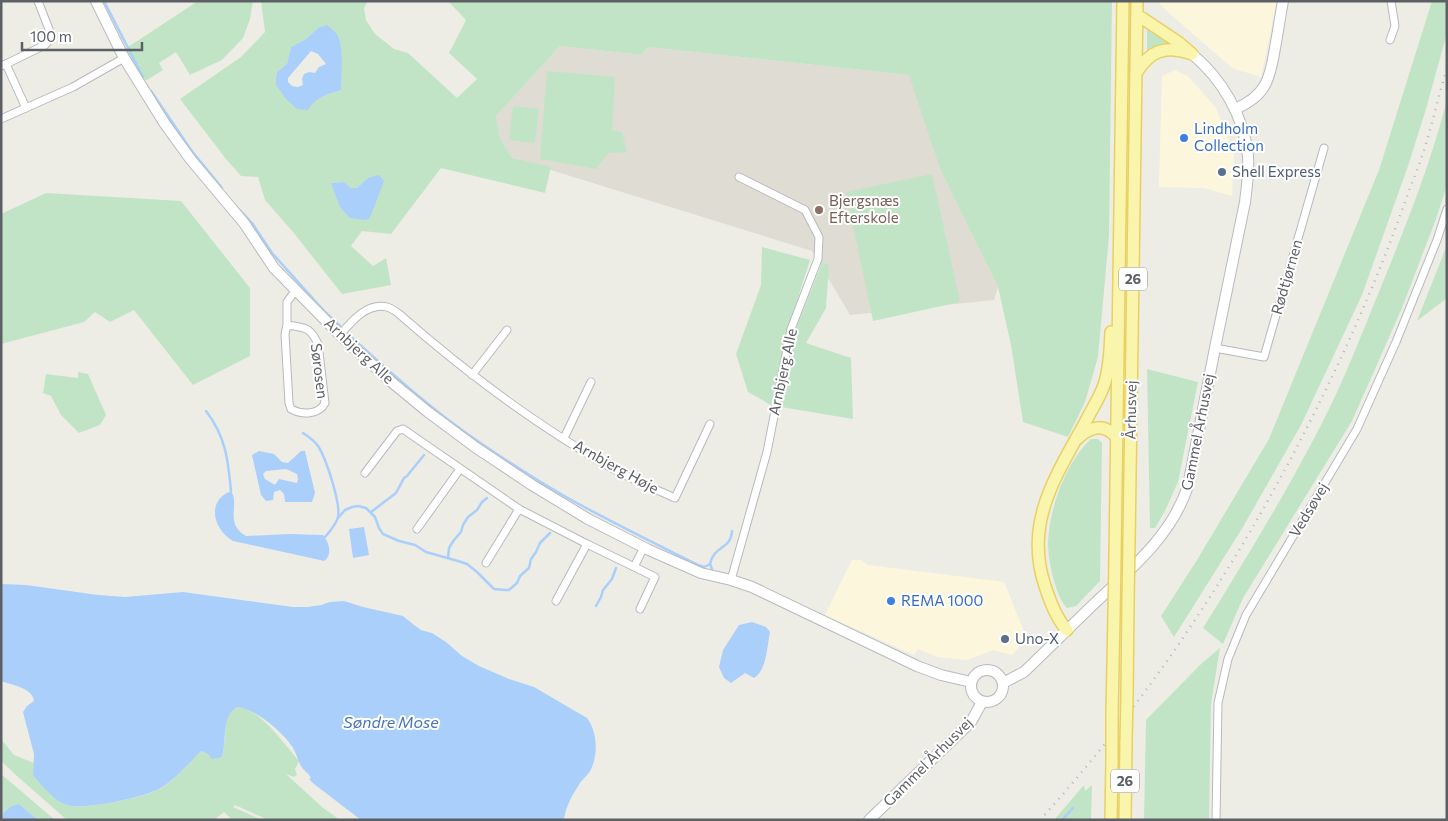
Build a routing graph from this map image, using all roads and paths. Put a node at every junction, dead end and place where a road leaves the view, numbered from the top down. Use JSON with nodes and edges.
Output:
{"nodes":[{"id":1,"x":38,"y":1,"type":"edge"},
{"id":2,"x":96,"y":1,"type":"edge"},
{"id":3,"x":1123,"y":1,"type":"edge"},
{"id":4,"x":1137,"y":1,"type":"edge"},
{"id":5,"x":1283,"y":1,"type":"edge"},
{"id":6,"x":1391,"y":1,"type":"edge"},
{"id":7,"x":1137,"y":17,"type":"junction"},
{"id":8,"x":1390,"y":40,"type":"dead end"},
{"id":9,"x":1192,"y":54,"type":"junction"},
{"id":10,"x":124,"y":58,"type":"junction"},
{"id":11,"x":4,"y":65,"type":"edge"},
{"id":12,"x":1136,"y":73,"type":"junction"},
{"id":13,"x":26,"y":108,"type":"junction"},
{"id":14,"x":1235,"y":109,"type":"junction"},
{"id":15,"x":1,"y":119,"type":"edge"},
{"id":16,"x":1324,"y":148,"type":"dead end"},
{"id":17,"x":739,"y":177,"type":"dead end"},
{"id":18,"x":1447,"y":209,"type":"edge"},
{"id":19,"x":1120,"y":240,"type":"junction"},
{"id":20,"x":295,"y":291,"type":"junction"},
{"id":21,"x":287,"y":325,"type":"junction"},
{"id":22,"x":507,"y":330,"type":"dead end"},
{"id":23,"x":340,"y":335,"type":"junction"},
{"id":24,"x":1215,"y":348,"type":"junction"},
{"id":25,"x":472,"y":374,"type":"junction"},
{"id":26,"x":591,"y":382,"type":"dead end"},
{"id":27,"x":710,"y":424,"type":"dead end"},
{"id":28,"x":564,"y":438,"type":"junction"},
{"id":29,"x":1117,"y":438,"type":"junction"},
{"id":30,"x":1076,"y":439,"type":"junction"},
{"id":31,"x":460,"y":469,"type":"junction"},
{"id":32,"x":364,"y":473,"type":"dead end"},
{"id":33,"x":519,"y":508,"type":"junction"},
{"id":34,"x":417,"y":529,"type":"dead end"},
{"id":35,"x":587,"y":544,"type":"junction"},
{"id":36,"x":644,"y":547,"type":"junction"},
{"id":37,"x":486,"y":562,"type":"dead end"},
{"id":38,"x":634,"y":567,"type":"junction"},
{"id":39,"x":730,"y":580,"type":"junction"},
{"id":40,"x":556,"y":601,"type":"dead end"},
{"id":41,"x":640,"y":609,"type":"dead end"},
{"id":42,"x":1067,"y":630,"type":"junction"},
{"id":43,"x":971,"y":682,"type":"junction"},
{"id":44,"x":1003,"y":683,"type":"junction"},
{"id":45,"x":982,"y":702,"type":"junction"},
{"id":46,"x":869,"y":820,"type":"edge"},
{"id":47,"x":1111,"y":820,"type":"edge"},
{"id":48,"x":1125,"y":820,"type":"edge"},
{"id":49,"x":1216,"y":820,"type":"edge"}],
"edges":[{"from":1,"to":11,"type":"street"},
{"from":2,"to":10,"type":"street","name":"Arnbjerg Alle"},
{"from":3,"to":19,"type":"main road","name":"Århusvej","number":"26"},
{"from":4,"to":7,"type":"main road","name":"Århusvej","number":"26"},
{"from":5,"to":14,"type":"street"},
{"from":6,"to":8,"type":"street"},
{"from":7,"to":9,"type":"main road"},
{"from":7,"to":12,"type":"main road","name":"Århusvej","number":"26"},
{"from":9,"to":12,"type":"main road"},
{"from":9,"to":14,"type":"street","name":"Gammel Århusvej"},
{"from":10,"to":13,"type":"street"},
{"from":10,"to":20,"type":"street","name":"Arnbjerg Alle"},
{"from":11,"to":13,"type":"street"},
{"from":12,"to":48,"type":"main road","name":"Århusvej","number":"26","bridge":true},
{"from":13,"to":15,"type":"street"},
{"from":14,"to":24,"type":"street","name":"Gammel Århusvej"},
{"from":16,"to":24,"type":"street","name":"Rødtjørnen"},
{"from":17,"to":39,"type":"street","name":"Arnbjerg Alle"},
{"from":18,"to":49,"type":"street","name":"Vedsøvej"},
{"from":19,"to":29,"type":"main road","name":"Århusvej","number":"26"},
{"from":19,"to":30,"type":"main road"},
{"from":20,"to":21,"type":"street","name":"Sørosen"},
{"from":20,"to":23,"type":"street","name":"Arnbjerg Alle"},
{"from":21,"to":21,"type":"street","name":"Sørosen"},
{"from":22,"to":25,"type":"street"},
{"from":23,"to":25,"type":"street","name":"Arnbjerg Høje"},
{"from":23,"to":36,"type":"street","name":"Arnbjerg Alle"},
{"from":24,"to":42,"type":"street","name":"Gammel Århusvej"},
{"from":25,"to":28,"type":"street","name":"Arnbjerg Høje"},
{"from":26,"to":28,"type":"street","name":"Arnbjerg Høje"},
{"from":27,"to":28,"type":"street","name":"Arnbjerg Høje"},
{"from":29,"to":30,"type":"main road"},
{"from":29,"to":47,"type":"main road","name":"Århusvej","number":"26","bridge":true},
{"from":30,"to":42,"type":"main road"},
{"from":31,"to":32,"type":"street"},
{"from":31,"to":33,"type":"street"},
{"from":31,"to":34,"type":"street"},
{"from":33,"to":35,"type":"street"},
{"from":33,"to":37,"type":"street"},
{"from":35,"to":38,"type":"street"},
{"from":35,"to":40,"type":"street"},
{"from":36,"to":38,"type":"street"},
{"from":36,"to":39,"type":"street","name":"Arnbjerg Alle"},
{"from":38,"to":41,"type":"street"},
{"from":39,"to":43,"type":"street","name":"Arnbjerg Alle"},
{"from":42,"to":44,"type":"street","name":"Gammel Århusvej"},
{"from":43,"to":44,"type":"street"},
{"from":43,"to":45,"type":"street"},
{"from":44,"to":45,"type":"street"},
{"from":45,"to":46,"type":"street","name":"Gammel Århusvej"}]}
